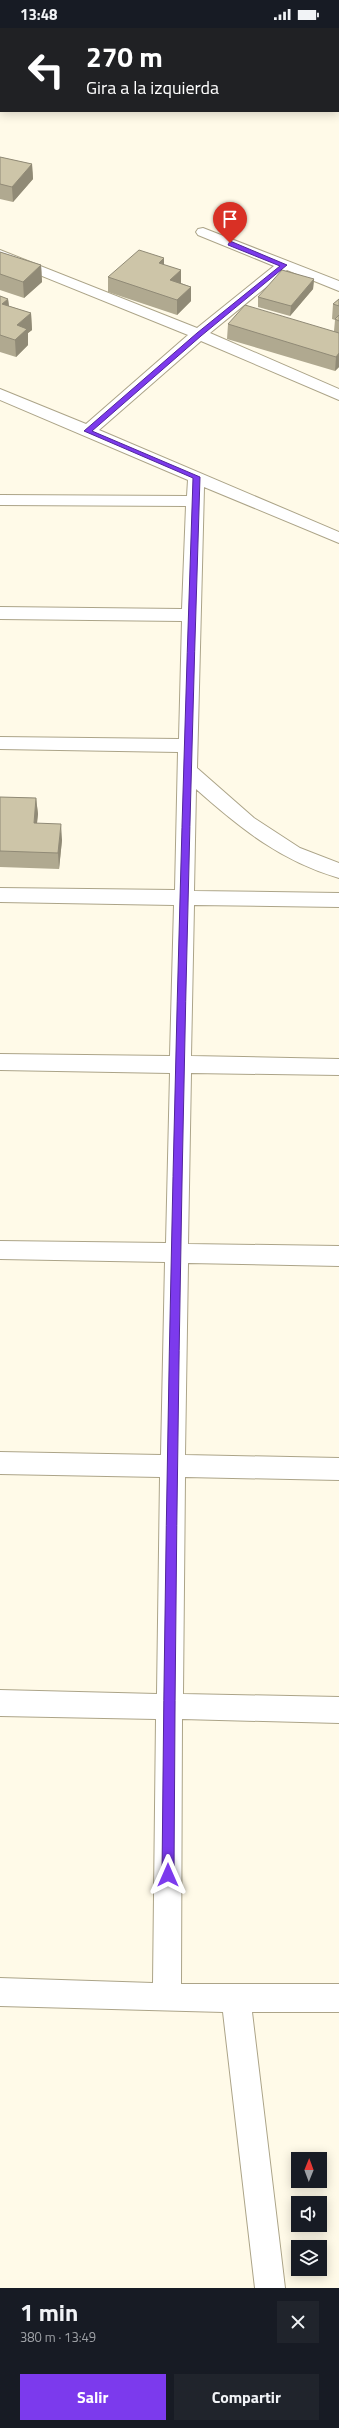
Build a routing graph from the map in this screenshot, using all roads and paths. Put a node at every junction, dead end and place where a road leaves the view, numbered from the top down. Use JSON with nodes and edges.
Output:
{"nodes":[{"id":1,"x":203,"y":232,"type":"dead end"},
{"id":2,"x":0,"y":254,"type":"edge"},
{"id":3,"x":284,"y":265,"type":"junction"},
{"id":4,"x":339,"y":286,"type":"edge"},
{"id":5,"x":199,"y":334,"type":"junction"},
{"id":6,"x":1,"y":395,"type":"edge"},
{"id":7,"x":339,"y":395,"type":"edge"},
{"id":8,"x":88,"y":431,"type":"junction"},
{"id":9,"x":196,"y":477,"type":"junction"},
{"id":10,"x":0,"y":500,"type":"edge"},
{"id":11,"x":195,"y":501,"type":"junction"},
{"id":12,"x":339,"y":538,"type":"edge"},
{"id":13,"x":0,"y":613,"type":"edge"},
{"id":14,"x":190,"y":615,"type":"junction"},
{"id":15,"x":0,"y":743,"type":"edge"},
{"id":16,"x":188,"y":746,"type":"junction"},
{"id":17,"x":187,"y":770,"type":"junction"},
{"id":18,"x":339,"y":871,"type":"edge"},
{"id":19,"x":0,"y":895,"type":"edge"},
{"id":20,"x":185,"y":898,"type":"junction"},
{"id":21,"x":339,"y":900,"type":"edge"},
{"id":22,"x":0,"y":1062,"type":"edge"},
{"id":23,"x":181,"y":1065,"type":"junction"},
{"id":24,"x":339,"y":1067,"type":"edge"},
{"id":25,"x":0,"y":1250,"type":"edge"},
{"id":26,"x":178,"y":1253,"type":"junction"},
{"id":27,"x":339,"y":1256,"type":"edge"},
{"id":28,"x":0,"y":1464,"type":"edge"},
{"id":29,"x":173,"y":1466,"type":"junction"},
{"id":30,"x":339,"y":1469,"type":"edge"},
{"id":31,"x":0,"y":1703,"type":"edge"},
{"id":32,"x":169,"y":1706,"type":"junction"},
{"id":33,"x":339,"y":1710,"type":"edge"},
{"id":34,"x":0,"y":1992,"type":"edge"},
{"id":35,"x":167,"y":1998,"type":"junction"},
{"id":36,"x":236,"y":1998,"type":"junction"},
{"id":37,"x":339,"y":1998,"type":"edge"},
{"id":38,"x":270,"y":2288,"type":"edge"}],
"edges":[{"from":1,"to":3,"type":"street"},
{"from":2,"to":5,"type":"street"},
{"from":3,"to":4,"type":"street"},
{"from":3,"to":5,"type":"street"},
{"from":5,"to":7,"type":"street"},
{"from":5,"to":8,"type":"street"},
{"from":6,"to":8,"type":"street"},
{"from":8,"to":9,"type":"street"},
{"from":9,"to":11,"type":"street"},
{"from":9,"to":12,"type":"street"},
{"from":10,"to":11,"type":"street"},
{"from":11,"to":14,"type":"street"},
{"from":13,"to":14,"type":"street"},
{"from":14,"to":16,"type":"street"},
{"from":15,"to":16,"type":"street"},
{"from":16,"to":17,"type":"street"},
{"from":17,"to":18,"type":"street"},
{"from":17,"to":20,"type":"street"},
{"from":19,"to":20,"type":"street"},
{"from":20,"to":21,"type":"street"},
{"from":20,"to":23,"type":"street"},
{"from":22,"to":23,"type":"street"},
{"from":23,"to":24,"type":"street"},
{"from":23,"to":26,"type":"street"},
{"from":25,"to":26,"type":"street"},
{"from":26,"to":27,"type":"street"},
{"from":26,"to":29,"type":"street"},
{"from":28,"to":29,"type":"street"},
{"from":29,"to":30,"type":"street"},
{"from":29,"to":32,"type":"street"},
{"from":31,"to":32,"type":"street"},
{"from":32,"to":33,"type":"street"},
{"from":32,"to":35,"type":"street"},
{"from":34,"to":35,"type":"street"},
{"from":35,"to":36,"type":"street"},
{"from":36,"to":37,"type":"street"},
{"from":36,"to":38,"type":"street"}]}
